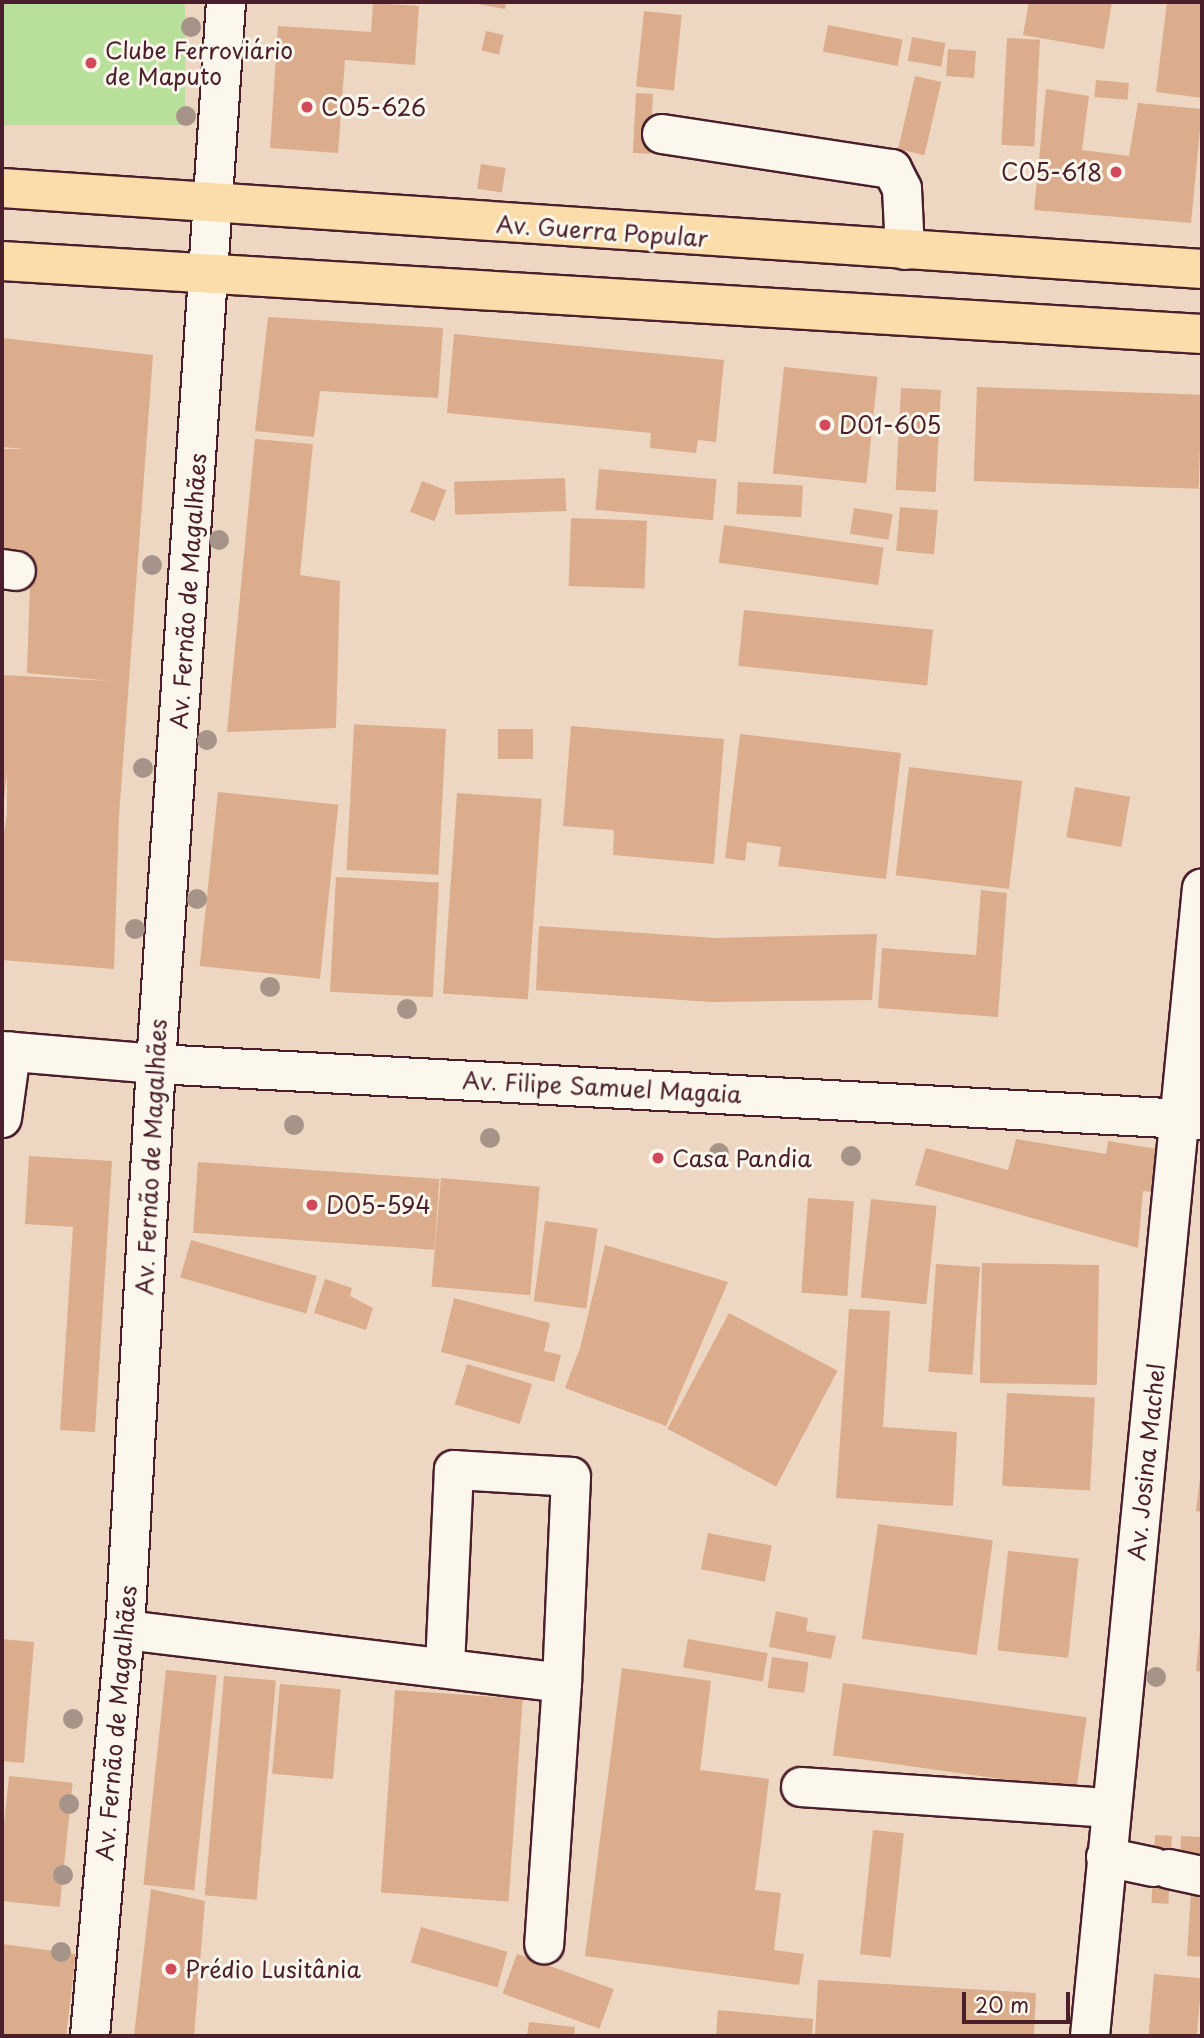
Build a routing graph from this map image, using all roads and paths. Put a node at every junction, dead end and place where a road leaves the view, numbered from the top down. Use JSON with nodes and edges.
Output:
{"nodes":[{"id":1,"x":226,"y":2,"type":"edge"},
{"id":2,"x":662,"y":134,"type":"dead end"},
{"id":3,"x":2,"y":188,"type":"edge"},
{"id":4,"x":213,"y":205,"type":"junction"},
{"id":5,"x":905,"y":250,"type":"junction"},
{"id":6,"x":2,"y":261,"type":"edge"},
{"id":7,"x":1202,"y":269,"type":"edge"},
{"id":8,"x":210,"y":277,"type":"junction"},
{"id":9,"x":1202,"y":334,"type":"edge"},
{"id":10,"x":1202,"y":888,"type":"edge"},
{"id":11,"x":6,"y":1051,"type":"edge"},
{"id":12,"x":156,"y":1064,"type":"junction"},
{"id":13,"x":2,"y":1118,"type":"edge"},
{"id":14,"x":1192,"y":1119,"type":"edge"},
{"id":15,"x":1188,"y":1205,"type":"edge"},
{"id":16,"x":125,"y":1630,"type":"junction"},
{"id":17,"x":445,"y":1667,"type":"junction"},
{"id":18,"x":562,"y":1683,"type":"junction"},
{"id":19,"x":801,"y":1787,"type":"dead end"},
{"id":20,"x":1110,"y":1808,"type":"junction"},
{"id":21,"x":1106,"y":1857,"type":"junction"},
{"id":22,"x":1175,"y":1870,"type":"edge"},
{"id":23,"x":544,"y":1944,"type":"dead end"},
{"id":24,"x":90,"y":2036,"type":"edge"},
{"id":25,"x":1090,"y":2036,"type":"edge"}],
"edges":[{"from":1,"to":4,"type":"street"},
{"from":2,"to":5,"type":"street"},
{"from":3,"to":4,"type":"main road","name":"Av. Guerra Popular"},
{"from":4,"to":5,"type":"main road","name":"Av. Guerra Popular"},
{"from":4,"to":8,"type":"street","name":"Av. Fernão de Magalhães"},
{"from":5,"to":7,"type":"main road","name":"Av. Guerra Popular"},
{"from":6,"to":8,"type":"main road"},
{"from":8,"to":9,"type":"main road"},
{"from":8,"to":12,"type":"street","name":"Av. Fernão de Magalhães"},
{"from":10,"to":14,"type":"street","name":"Av. Josina Machel"},
{"from":11,"to":12,"type":"street","name":"Av. Filipe Samuel Magaia"},
{"from":11,"to":13,"type":"street"},
{"from":12,"to":14,"type":"street","name":"Av. Filipe Samuel Magaia"},
{"from":12,"to":16,"type":"street","name":"Av. Fernão de Magalhães"},
{"from":14,"to":15,"type":"street","name":"Av. Josina Machel"},
{"from":15,"to":20,"type":"street","name":"Av. Josina Machel"},
{"from":16,"to":17,"type":"street"},
{"from":16,"to":24,"type":"street","name":"Av. Fernão de Magalhães"},
{"from":17,"to":18,"type":"street"},
{"from":17,"to":18,"type":"street"},
{"from":18,"to":23,"type":"street"},
{"from":19,"to":20,"type":"street"},
{"from":20,"to":21,"type":"street","name":"Av. Josina Machel"},
{"from":21,"to":22,"type":"street"},
{"from":21,"to":25,"type":"street","name":"Av. Josina Machel"}]}
